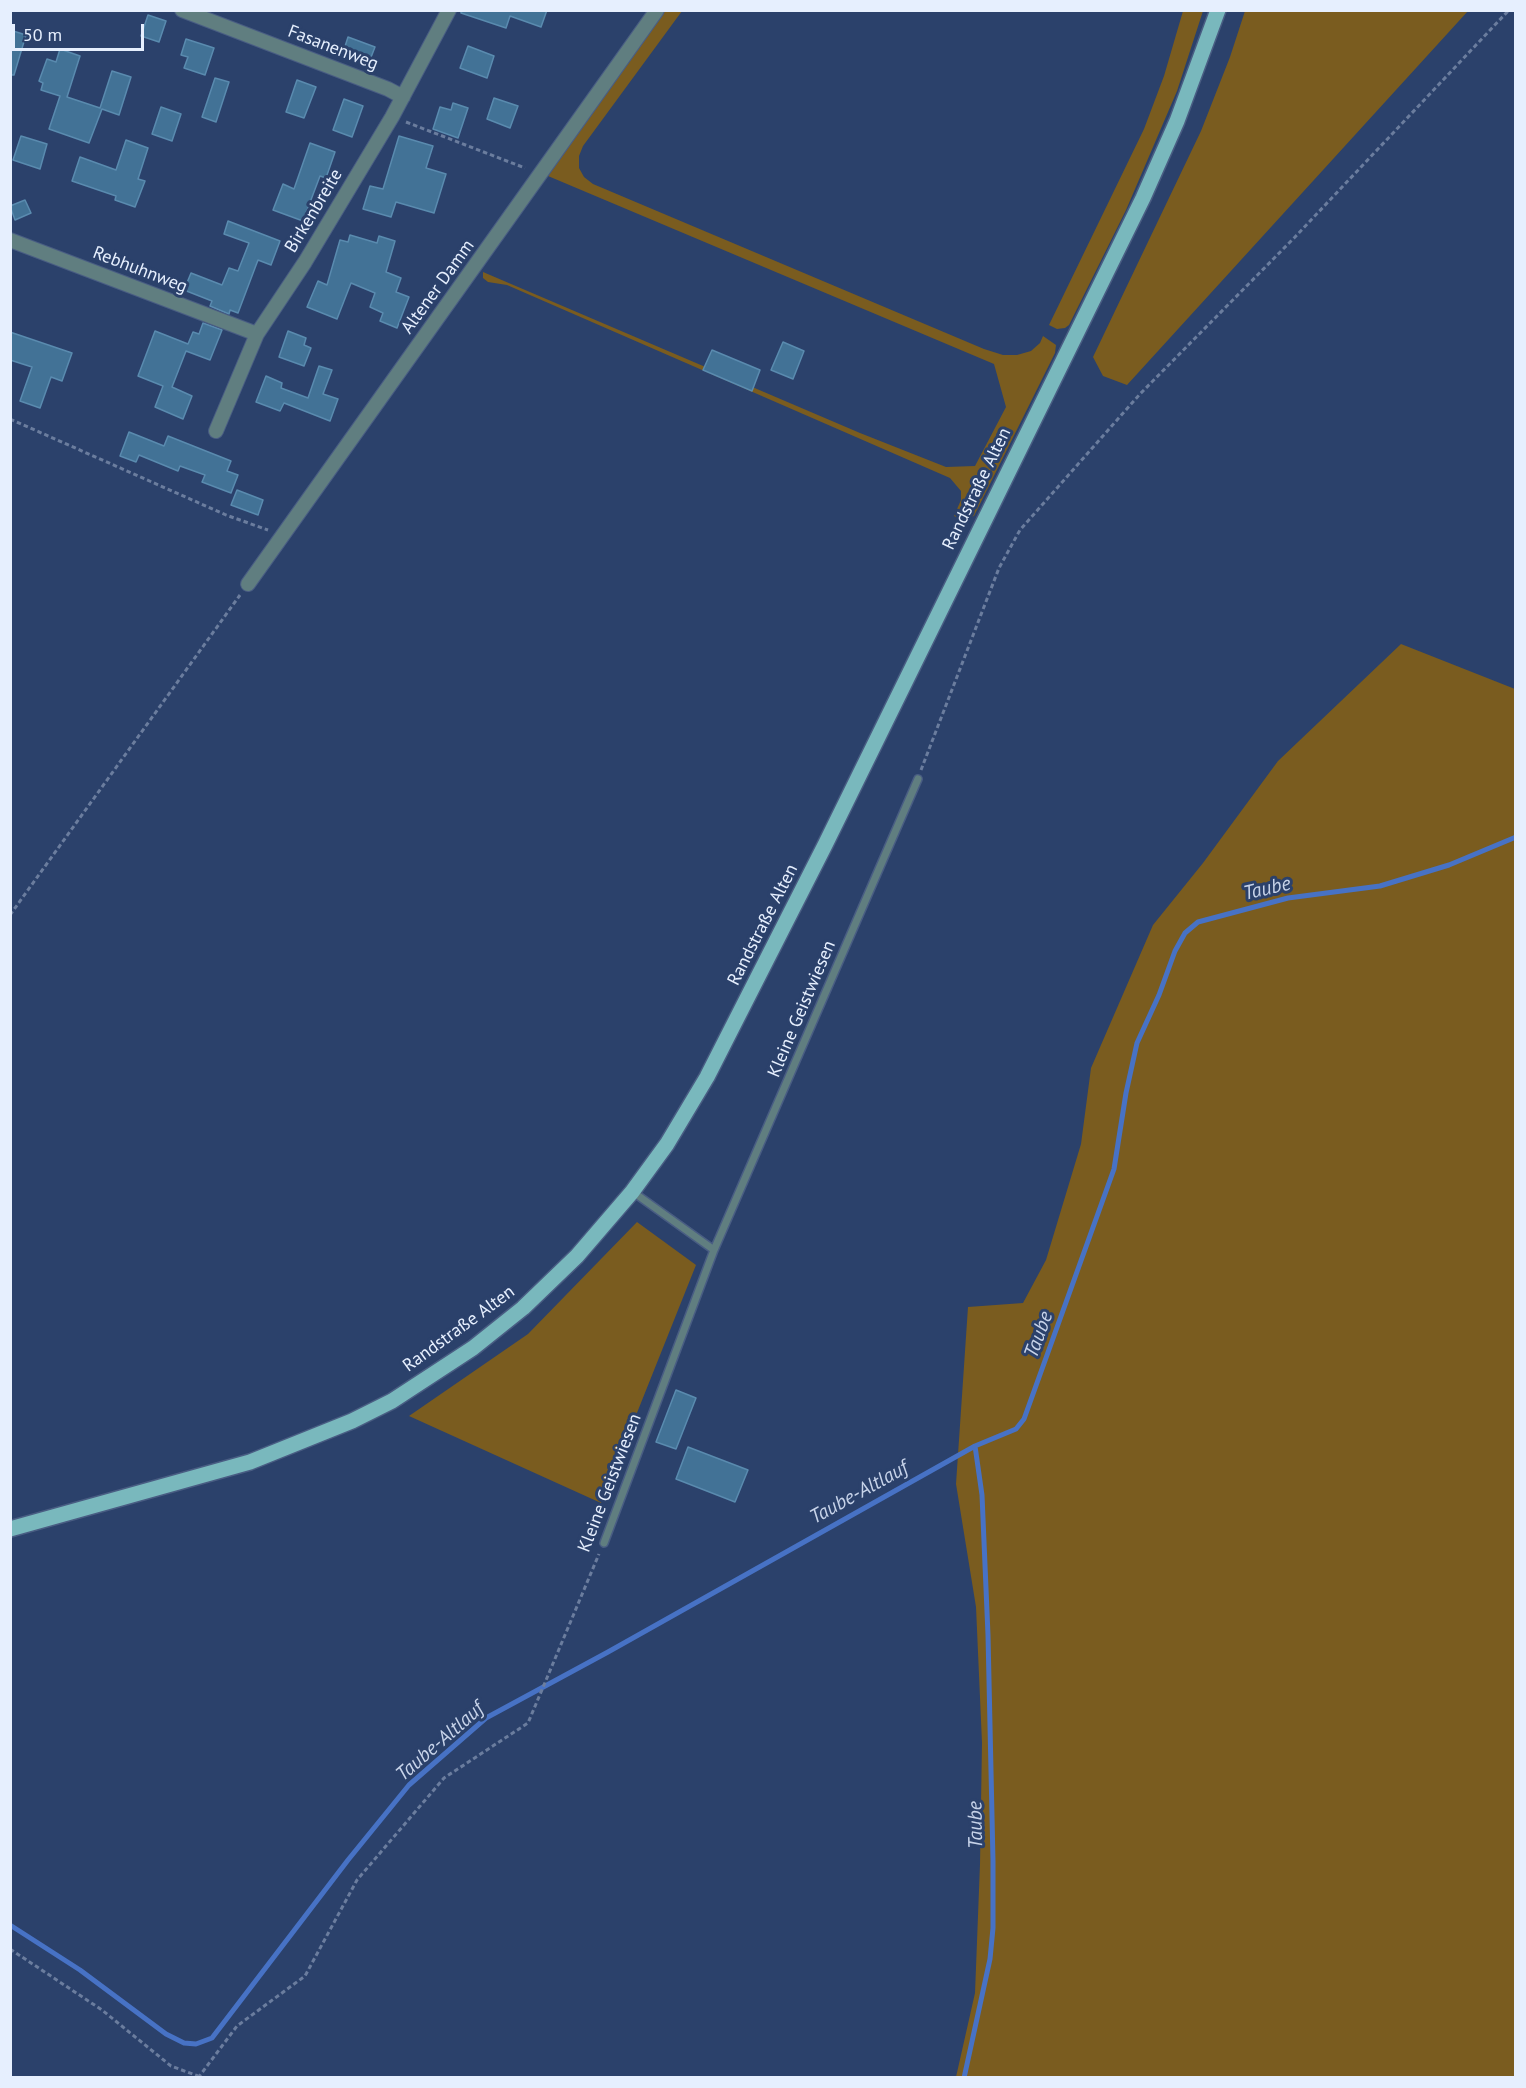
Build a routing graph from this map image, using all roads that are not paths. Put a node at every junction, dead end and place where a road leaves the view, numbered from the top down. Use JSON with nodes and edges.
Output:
{"nodes":[{"id":1,"x":182,"y":10,"type":"edge"},
{"id":2,"x":449,"y":10,"type":"edge"},
{"id":3,"x":657,"y":10,"type":"edge"},
{"id":4,"x":1218,"y":10,"type":"edge"},
{"id":5,"x":403,"y":97,"type":"junction"},
{"id":6,"x":10,"y":240,"type":"edge"},
{"id":7,"x":257,"y":334,"type":"junction"},
{"id":8,"x":216,"y":431,"type":"dead end"},
{"id":9,"x":248,"y":584,"type":"road end"},
{"id":10,"x":918,"y":779,"type":"road end"},
{"id":11,"x":632,"y":1192,"type":"junction"},
{"id":12,"x":714,"y":1250,"type":"junction"},
{"id":13,"x":10,"y":1529,"type":"edge"},
{"id":14,"x":604,"y":1543,"type":"road end"}],
"edges":[{"from":1,"to":5,"type":"street","name":"Fasanenweg"},
{"from":2,"to":5,"type":"street","name":"Birkenbreite"},
{"from":3,"to":9,"type":"street","name":"Altener Damm"},
{"from":4,"to":11,"type":"main road","name":"Randstraße Alten"},
{"from":5,"to":7,"type":"street","name":"Birkenbreite"},
{"from":6,"to":7,"type":"street","name":"Rebhuhnweg"},
{"from":7,"to":8,"type":"street","name":"Birkenbreite"},
{"from":10,"to":12,"type":"lane","name":"Kleine Geistwiesen"},
{"from":11,"to":12,"type":"lane"},
{"from":11,"to":13,"type":"main road","name":"Randstraße Alten"},
{"from":12,"to":14,"type":"lane","name":"Kleine Geistwiesen"}]}
